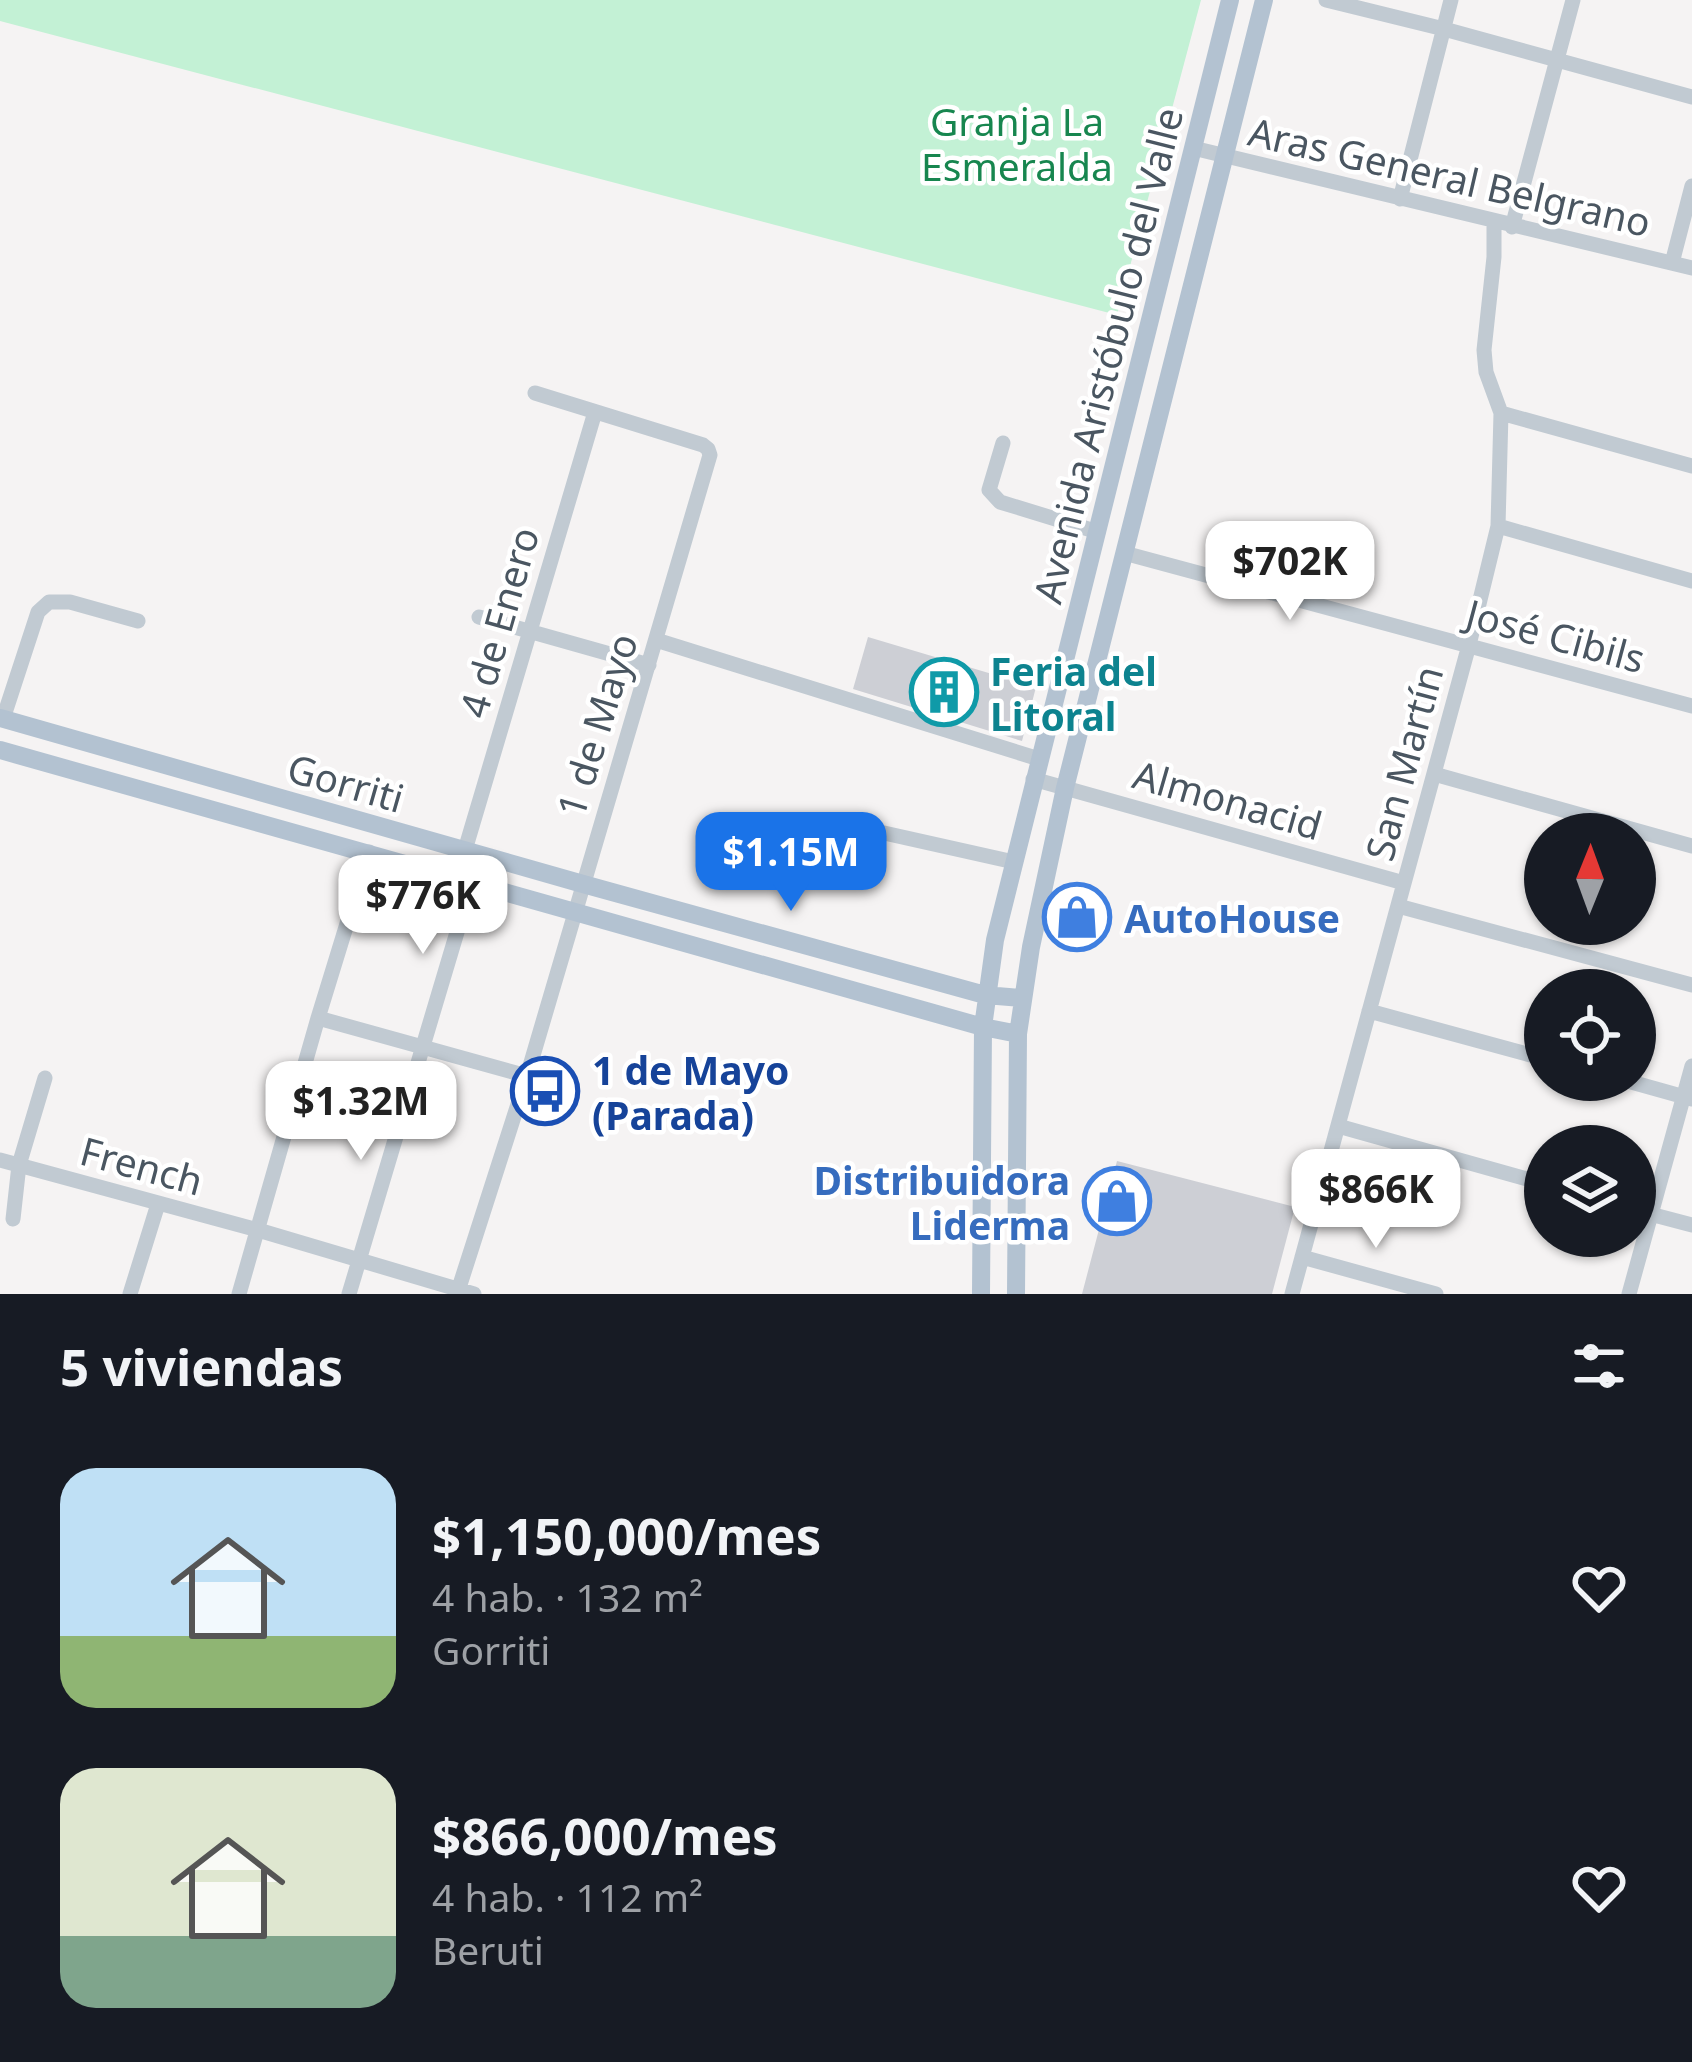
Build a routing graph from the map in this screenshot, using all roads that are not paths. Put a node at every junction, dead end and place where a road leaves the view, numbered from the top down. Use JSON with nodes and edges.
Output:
{"nodes":[{"id":1,"x":1230,"y":0,"type":"edge"},
{"id":2,"x":1264,"y":0,"type":"edge"},
{"id":3,"x":1326,"y":0,"type":"edge"},
{"id":4,"x":1451,"y":0,"type":"edge"},
{"id":5,"x":1573,"y":0,"type":"edge"},
{"id":6,"x":1444,"y":29,"type":"junction"},
{"id":7,"x":1557,"y":61,"type":"junction"},
{"id":8,"x":1692,"y":97,"type":"edge"},
{"id":9,"x":1193,"y":148,"type":"junction"},
{"id":10,"x":1225,"y":156,"type":"junction"},
{"id":11,"x":1692,"y":186,"type":"edge"},
{"id":12,"x":1400,"y":200,"type":"junction"},
{"id":13,"x":1494,"y":222,"type":"junction"},
{"id":14,"x":1512,"y":226,"type":"junction"},
{"id":15,"x":1672,"y":263,"type":"junction"},
{"id":16,"x":1692,"y":268,"type":"edge"},
{"id":17,"x":535,"y":393,"type":"dead end"},
{"id":18,"x":595,"y":412,"type":"junction"},
{"id":19,"x":1501,"y":413,"type":"junction"},
{"id":20,"x":1003,"y":443,"type":"dead end"},
{"id":21,"x":1692,"y":466,"type":"edge"},
{"id":22,"x":1498,"y":526,"type":"junction"},
{"id":23,"x":1098,"y":532,"type":"junction"},
{"id":24,"x":1124,"y":553,"type":"junction"},
{"id":25,"x":1692,"y":581,"type":"edge"},
{"id":26,"x":478,"y":617,"type":"dead end"},
{"id":27,"x":138,"y":621,"type":"dead end"},
{"id":28,"x":530,"y":630,"type":"junction"},
{"id":29,"x":656,"y":640,"type":"junction"},
{"id":30,"x":1469,"y":645,"type":"junction"},
{"id":31,"x":649,"y":665,"type":"junction"},
{"id":32,"x":1692,"y":706,"type":"edge"},
{"id":33,"x":2,"y":719,"type":"edge"},
{"id":34,"x":0,"y":750,"type":"edge"},
{"id":35,"x":1036,"y":769,"type":"junction"},
{"id":36,"x":1434,"y":774,"type":"junction"},
{"id":37,"x":1065,"y":788,"type":"junction"},
{"id":38,"x":835,"y":822,"type":"dead end"},
{"id":39,"x":1692,"y":846,"type":"edge"},
{"id":40,"x":465,"y":850,"type":"junction"},
{"id":41,"x":369,"y":852,"type":"junction"},
{"id":42,"x":1013,"y":862,"type":"junction"},
{"id":43,"x":472,"y":882,"type":"junction"},
{"id":44,"x":583,"y":884,"type":"junction"},
{"id":45,"x":1404,"y":884,"type":"junction"},
{"id":46,"x":1398,"y":906,"type":"junction"},
{"id":47,"x":574,"y":913,"type":"junction"},
{"id":48,"x":1692,"y":986,"type":"edge"},
{"id":49,"x":985,"y":995,"type":"junction"},
{"id":50,"x":1022,"y":998,"type":"junction"},
{"id":51,"x":1369,"y":1011,"type":"junction"},
{"id":52,"x":318,"y":1018,"type":"junction"},
{"id":53,"x":982,"y":1028,"type":"junction"},
{"id":54,"x":1018,"y":1034,"type":"junction"},
{"id":55,"x":423,"y":1047,"type":"junction"},
{"id":56,"x":1524,"y":1053,"type":"edge"},
{"id":57,"x":1692,"y":1066,"type":"edge"},
{"id":58,"x":527,"y":1076,"type":"junction"},
{"id":59,"x":45,"y":1078,"type":"dead end"},
{"id":60,"x":1656,"y":1089,"type":"edge"},
{"id":61,"x":1688,"y":1098,"type":"edge"},
{"id":62,"x":1338,"y":1126,"type":"junction"},
{"id":63,"x":0,"y":1160,"type":"edge"},
{"id":64,"x":19,"y":1166,"type":"junction"},
{"id":65,"x":1656,"y":1177,"type":"edge"},
{"id":66,"x":1524,"y":1178,"type":"edge"},
{"id":67,"x":158,"y":1204,"type":"junction"},
{"id":68,"x":1656,"y":1216,"type":"edge"},
{"id":69,"x":13,"y":1220,"type":"dead end"},
{"id":70,"x":1692,"y":1226,"type":"edge"},
{"id":71,"x":258,"y":1230,"type":"junction"},
{"id":72,"x":1302,"y":1257,"type":"junction"},
{"id":73,"x":1634,"y":1257,"type":"edge"},
{"id":74,"x":359,"y":1259,"type":"junction"},
{"id":75,"x":463,"y":1293,"type":"edge"},
{"id":76,"x":130,"y":1294,"type":"edge"},
{"id":77,"x":239,"y":1294,"type":"edge"},
{"id":78,"x":349,"y":1294,"type":"edge"},
{"id":79,"x":981,"y":1294,"type":"edge"},
{"id":80,"x":1016,"y":1294,"type":"edge"},
{"id":81,"x":1292,"y":1294,"type":"edge"},
{"id":82,"x":1436,"y":1294,"type":"edge"},
{"id":83,"x":1628,"y":1294,"type":"edge"}],
"edges":[{"from":1,"to":9,"type":"main road","name":"Avenida Aristóbulo del Valle"},
{"from":2,"to":10,"type":"main road","name":"Avenida Aristóbulo del Valle"},
{"from":3,"to":6,"type":"street"},
{"from":4,"to":6,"type":"street"},
{"from":5,"to":7,"type":"street"},
{"from":6,"to":7,"type":"street"},
{"from":6,"to":12,"type":"street"},
{"from":7,"to":8,"type":"street"},
{"from":7,"to":14,"type":"street"},
{"from":9,"to":10,"type":"street","name":"Aras General Belgrano"},
{"from":9,"to":23,"type":"main road","name":"Avenida Aristóbulo del Valle"},
{"from":10,"to":12,"type":"street","name":"Aras General Belgrano"},
{"from":10,"to":24,"type":"main road","name":"Avenida Aristóbulo del Valle"},
{"from":11,"to":15,"type":"street"},
{"from":12,"to":13,"type":"street","name":"Aras General Belgrano"},
{"from":13,"to":14,"type":"street","name":"Aras General Belgrano"},
{"from":13,"to":19,"type":"street","name":"San Martín"},
{"from":14,"to":15,"type":"street","name":"Aras General Belgrano"},
{"from":15,"to":16,"type":"street","name":"Aras General Belgrano"},
{"from":17,"to":18,"type":"street"},
{"from":18,"to":28,"type":"street","name":"4 de Enero"},
{"from":18,"to":29,"type":"street","name":"1 de Mayo"},
{"from":19,"to":21,"type":"street"},
{"from":19,"to":22,"type":"street","name":"San Martín"},
{"from":20,"to":23,"type":"street"},
{"from":22,"to":25,"type":"street"},
{"from":22,"to":30,"type":"street","name":"San Martín"},
{"from":23,"to":35,"type":"main road","name":"Avenida Aristóbulo del Valle"},
{"from":24,"to":30,"type":"street","name":"José Cibils"},
{"from":24,"to":37,"type":"main road","name":"Avenida Aristóbulo del Valle"},
{"from":26,"to":28,"type":"street"},
{"from":27,"to":33,"type":"street"},
{"from":28,"to":31,"type":"street"},
{"from":28,"to":40,"type":"street","name":"4 de Enero"},
{"from":29,"to":31,"type":"street","name":"1 de Mayo"},
{"from":29,"to":35,"type":"street","name":"Almonacid"},
{"from":30,"to":32,"type":"street","name":"José Cibils"},
{"from":30,"to":36,"type":"street","name":"San Martín"},
{"from":31,"to":44,"type":"street","name":"1 de Mayo"},
{"from":33,"to":40,"type":"main road","name":"Gorriti"},
{"from":34,"to":41,"type":"main road","name":"Gorriti"},
{"from":35,"to":37,"type":"street","name":"Almonacid"},
{"from":35,"to":42,"type":"main road","name":"Avenida Aristóbulo del Valle"},
{"from":36,"to":39,"type":"street"},
{"from":36,"to":45,"type":"street","name":"San Martín"},
{"from":37,"to":45,"type":"street","name":"Almonacid"},
{"from":37,"to":50,"type":"main road","name":"Avenida Aristóbulo del Valle"},
{"from":38,"to":42,"type":"street"},
{"from":40,"to":44,"type":"main road","name":"Gorriti"},
{"from":41,"to":43,"type":"main road","name":"Gorriti"},
{"from":41,"to":52,"type":"street"},
{"from":42,"to":49,"type":"main road","name":"Avenida Aristóbulo del Valle"},
{"from":43,"to":47,"type":"main road","name":"Gorriti"},
{"from":43,"to":55,"type":"street"},
{"from":44,"to":47,"type":"street","name":"1 de Mayo"},
{"from":44,"to":49,"type":"main road","name":"Gorriti"},
{"from":45,"to":46,"type":"street","name":"San Martín"},
{"from":46,"to":48,"type":"street"},
{"from":46,"to":51,"type":"street","name":"San Martín"},
{"from":47,"to":53,"type":"main road","name":"Gorriti"},
{"from":47,"to":58,"type":"street","name":"1 de Mayo"},
{"from":49,"to":50,"type":"main road","name":"Gorriti"},
{"from":49,"to":53,"type":"main road","name":"Avenida Aristóbulo del Valle"},
{"from":50,"to":54,"type":"main road","name":"Avenida Aristóbulo del Valle"},
{"from":51,"to":56,"type":"street"},
{"from":51,"to":62,"type":"street","name":"San Martín"},
{"from":52,"to":55,"type":"street"},
{"from":52,"to":71,"type":"street"},
{"from":53,"to":54,"type":"main road","name":"Gorriti"},
{"from":53,"to":79,"type":"main road","name":"Avenida Aristóbulo del Valle"},
{"from":54,"to":80,"type":"main road","name":"Avenida Aristóbulo del Valle"},
{"from":55,"to":58,"type":"street"},
{"from":55,"to":74,"type":"street"},
{"from":57,"to":61,"type":"street"},
{"from":58,"to":75,"type":"street","name":"1 de Mayo"},
{"from":59,"to":64,"type":"street"},
{"from":60,"to":61,"type":"street"},
{"from":61,"to":65,"type":"street"},
{"from":62,"to":66,"type":"street"},
{"from":62,"to":72,"type":"street","name":"San Martín"},
{"from":63,"to":64,"type":"street","name":"French"},
{"from":64,"to":67,"type":"street","name":"French"},
{"from":64,"to":69,"type":"street"},
{"from":67,"to":71,"type":"street","name":"French"},
{"from":67,"to":76,"type":"street"},
{"from":68,"to":70,"type":"street"},
{"from":71,"to":74,"type":"street","name":"French"},
{"from":71,"to":77,"type":"street"},
{"from":72,"to":81,"type":"street","name":"San Martín"},
{"from":72,"to":82,"type":"street"},
{"from":73,"to":83,"type":"street"},
{"from":74,"to":75,"type":"street","name":"French"},
{"from":74,"to":78,"type":"street"}]}
